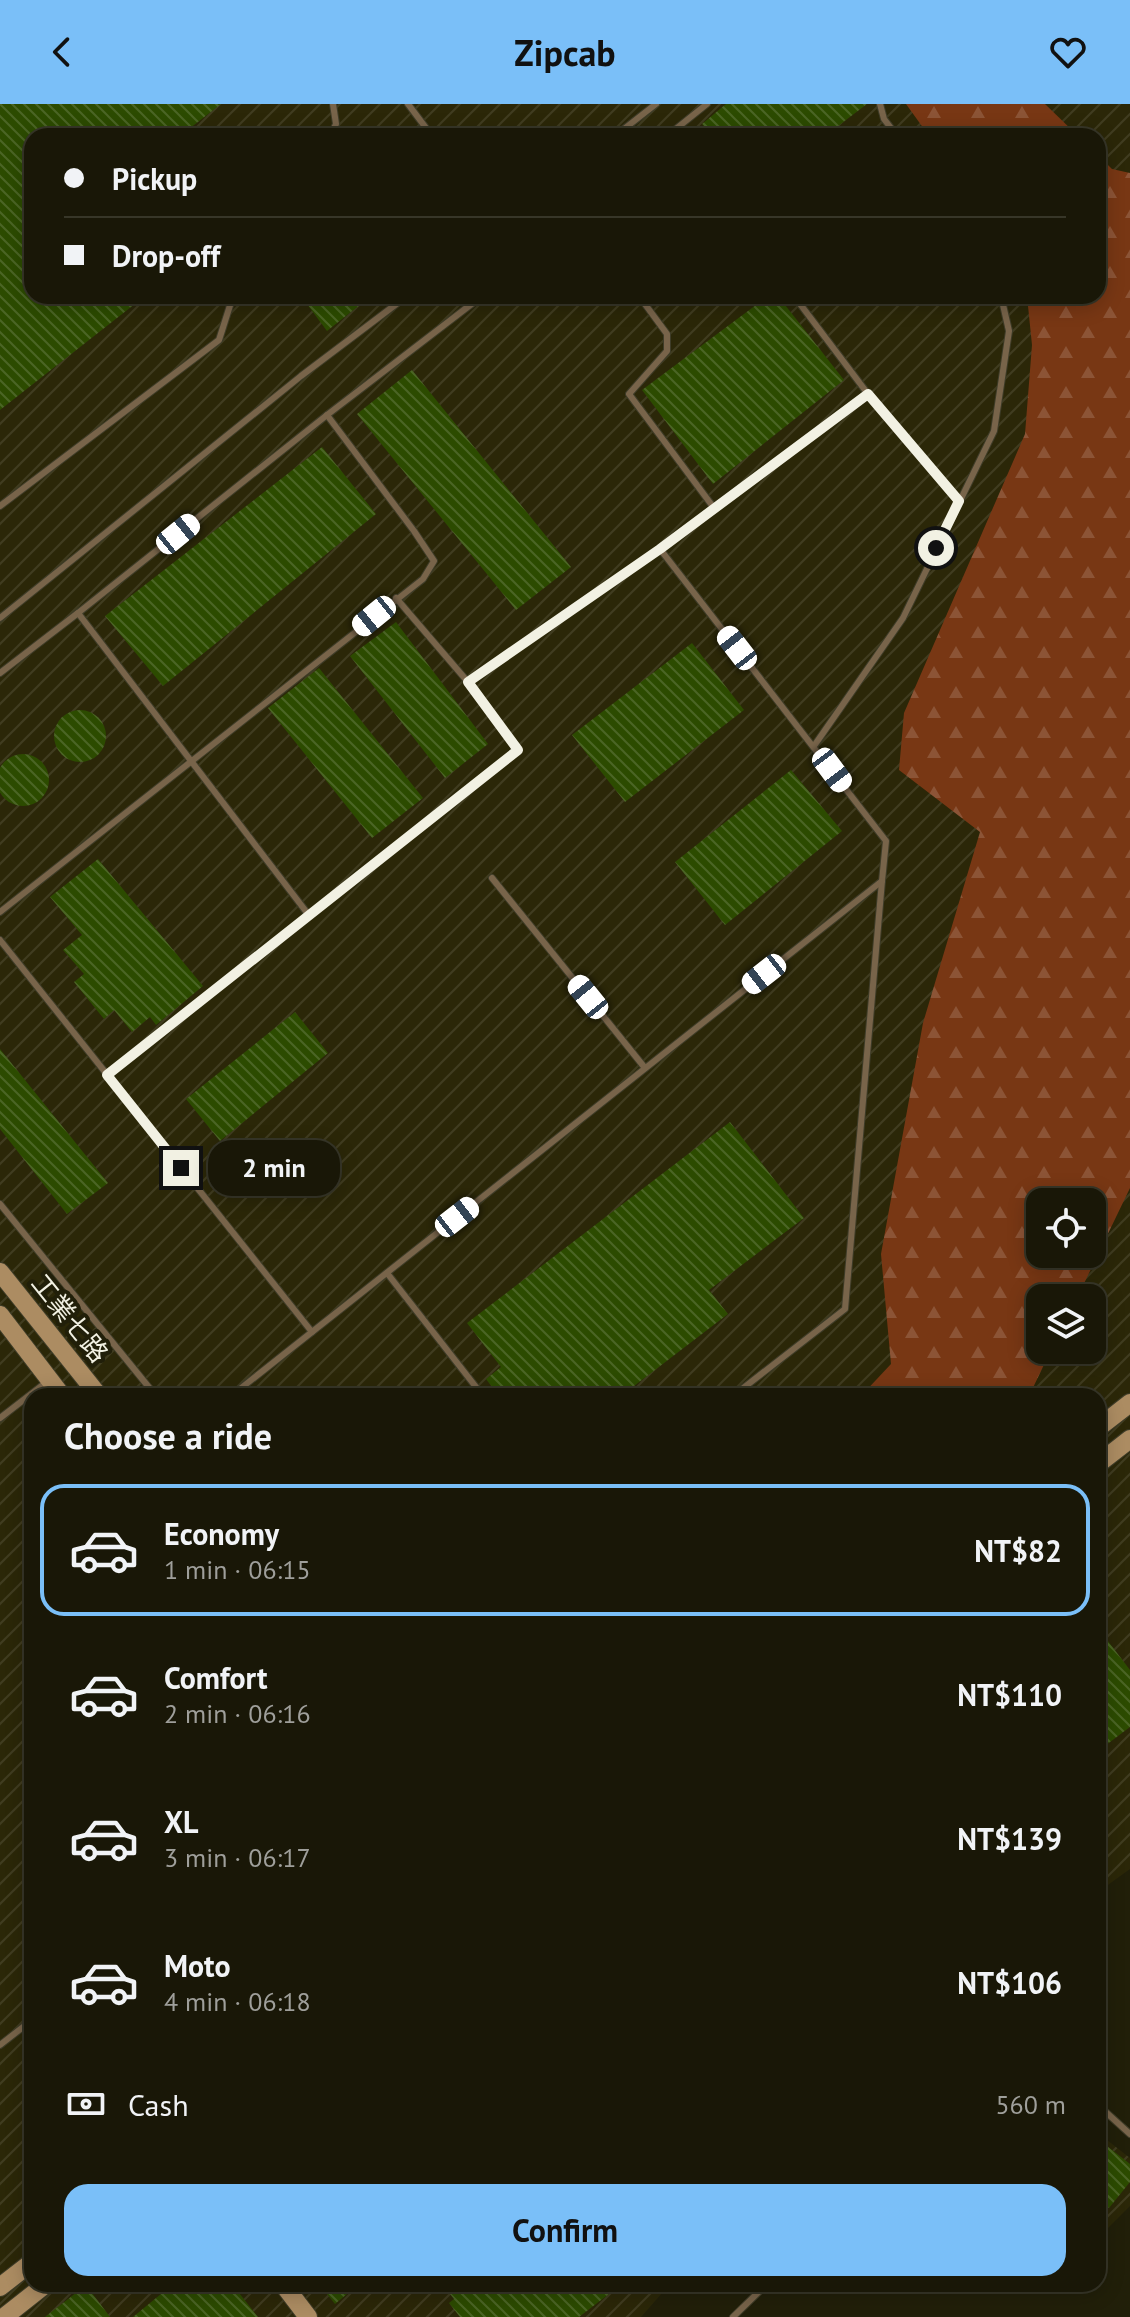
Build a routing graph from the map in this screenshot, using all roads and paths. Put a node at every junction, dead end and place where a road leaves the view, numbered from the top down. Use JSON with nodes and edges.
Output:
{"nodes":[{"id":1,"x":333,"y":104,"type":"edge"},
{"id":2,"x":408,"y":104,"type":"edge"},
{"id":3,"x":656,"y":104,"type":"edge"},
{"id":4,"x":707,"y":104,"type":"edge"},
{"id":5,"x":880,"y":104,"type":"edge"},
{"id":6,"x":334,"y":128,"type":"edge"},
{"id":7,"x":426,"y":128,"type":"edge"},
{"id":8,"x":625,"y":128,"type":"edge"},
{"id":9,"x":677,"y":128,"type":"edge"},
{"id":10,"x":891,"y":128,"type":"edge"},
{"id":11,"x":230,"y":304,"type":"edge"},
{"id":12,"x":396,"y":304,"type":"edge"},
{"id":13,"x":472,"y":304,"type":"edge"},
{"id":14,"x":645,"y":304,"type":"edge"},
{"id":15,"x":800,"y":304,"type":"edge"},
{"id":16,"x":1003,"y":304,"type":"edge"},
{"id":17,"x":868,"y":394,"type":"junction"},
{"id":18,"x":327,"y":415,"type":"junction"},
{"id":19,"x":959,"y":501,"type":"junction"},
{"id":20,"x":0,"y":506,"type":"edge"},
{"id":21,"x":714,"y":508,"type":"junction"},
{"id":22,"x":660,"y":549,"type":"junction"},
{"id":23,"x":396,"y":598,"type":"junction"},
{"id":24,"x":78,"y":613,"type":"junction"},
{"id":25,"x":0,"y":618,"type":"edge"},
{"id":26,"x":0,"y":673,"type":"edge"},
{"id":27,"x":468,"y":682,"type":"junction"},
{"id":28,"x":814,"y":746,"type":"junction"},
{"id":29,"x":192,"y":761,"type":"junction"},
{"id":30,"x":492,"y":878,"type":"dead end"},
{"id":31,"x":882,"y":881,"type":"junction"},
{"id":32,"x":0,"y":912,"type":"edge"},
{"id":33,"x":308,"y":914,"type":"junction"},
{"id":34,"x":0,"y":940,"type":"edge"},
{"id":35,"x":645,"y":1068,"type":"junction"},
{"id":36,"x":107,"y":1075,"type":"junction"},
{"id":37,"x":0,"y":1204,"type":"edge"},
{"id":38,"x":0,"y":1272,"type":"edge"},
{"id":39,"x":387,"y":1273,"type":"junction"},
{"id":40,"x":0,"y":1315,"type":"edge"},
{"id":41,"x":312,"y":1332,"type":"junction"},
{"id":42,"x":50,"y":1379,"type":"junction"},
{"id":43,"x":38,"y":1388,"type":"edge"},
{"id":44,"x":56,"y":1388,"type":"edge"},
{"id":45,"x":93,"y":1388,"type":"edge"},
{"id":46,"x":150,"y":1388,"type":"edge"},
{"id":47,"x":241,"y":1388,"type":"edge"},
{"id":48,"x":477,"y":1388,"type":"edge"},
{"id":49,"x":743,"y":1388,"type":"edge"},
{"id":50,"x":24,"y":1399,"type":"edge"},
{"id":51,"x":1130,"y":1403,"type":"edge"},
{"id":52,"x":0,"y":1418,"type":"edge"},
{"id":53,"x":1106,"y":1422,"type":"edge"},
{"id":54,"x":1130,"y":1439,"type":"edge"},
{"id":55,"x":1106,"y":1458,"type":"edge"},
{"id":56,"x":24,"y":2026,"type":"edge"},
{"id":57,"x":0,"y":2045,"type":"edge"},
{"id":58,"x":1106,"y":2112,"type":"edge"},
{"id":59,"x":1130,"y":2134,"type":"edge"},
{"id":60,"x":24,"y":2268,"type":"edge"},
{"id":61,"x":0,"y":2287,"type":"edge"},
{"id":62,"x":36,"y":2292,"type":"edge"},
{"id":63,"x":289,"y":2292,"type":"edge"},
{"id":64,"x":759,"y":2292,"type":"edge"},
{"id":65,"x":4,"y":2317,"type":"edge"},
{"id":66,"x":308,"y":2317,"type":"edge"},
{"id":67,"x":733,"y":2317,"type":"edge"}],
"edges":[{"from":1,"to":6,"type":"lane"},
{"from":2,"to":7,"type":"lane"},
{"from":3,"to":8,"type":"lane"},
{"from":4,"to":9,"type":"lane"},
{"from":5,"to":10,"type":"lane"},
{"from":11,"to":20,"type":"lane"},
{"from":12,"to":25,"type":"lane"},
{"from":13,"to":18,"type":"lane"},
{"from":14,"to":21,"type":"lane"},
{"from":15,"to":17,"type":"lane"},
{"from":16,"to":19,"type":"lane"},
{"from":17,"to":19,"type":"lane"},
{"from":17,"to":21,"type":"lane"},
{"from":18,"to":23,"type":"lane"},
{"from":18,"to":24,"type":"lane"},
{"from":19,"to":28,"type":"lane"},
{"from":21,"to":22,"type":"lane"},
{"from":22,"to":27,"type":"lane"},
{"from":22,"to":28,"type":"lane"},
{"from":23,"to":27,"type":"lane"},
{"from":23,"to":29,"type":"lane"},
{"from":24,"to":26,"type":"lane"},
{"from":24,"to":29,"type":"lane"},
{"from":27,"to":33,"type":"lane"},
{"from":28,"to":31,"type":"lane"},
{"from":29,"to":32,"type":"lane"},
{"from":29,"to":33,"type":"lane"},
{"from":30,"to":35,"type":"lane"},
{"from":31,"to":35,"type":"lane"},
{"from":31,"to":49,"type":"lane"},
{"from":33,"to":36,"type":"lane"},
{"from":34,"to":36,"type":"lane"},
{"from":35,"to":39,"type":"lane"},
{"from":36,"to":41,"type":"lane"},
{"from":37,"to":46,"type":"lane"},
{"from":38,"to":45,"type":"street","name":"工業七路"},
{"from":39,"to":41,"type":"lane"},
{"from":39,"to":48,"type":"lane"},
{"from":40,"to":42,"type":"street","name":"工業七路"},
{"from":41,"to":47,"type":"lane"},
{"from":42,"to":43,"type":"lane"},
{"from":42,"to":44,"type":"street","name":"工業七路"},
{"from":50,"to":52,"type":"lane"},
{"from":51,"to":53,"type":"street"},
{"from":54,"to":55,"type":"street"},
{"from":56,"to":57,"type":"lane"},
{"from":58,"to":59,"type":"lane"},
{"from":60,"to":61,"type":"street"},
{"from":62,"to":65,"type":"street"},
{"from":63,"to":66,"type":"street"},
{"from":64,"to":67,"type":"lane"}]}
